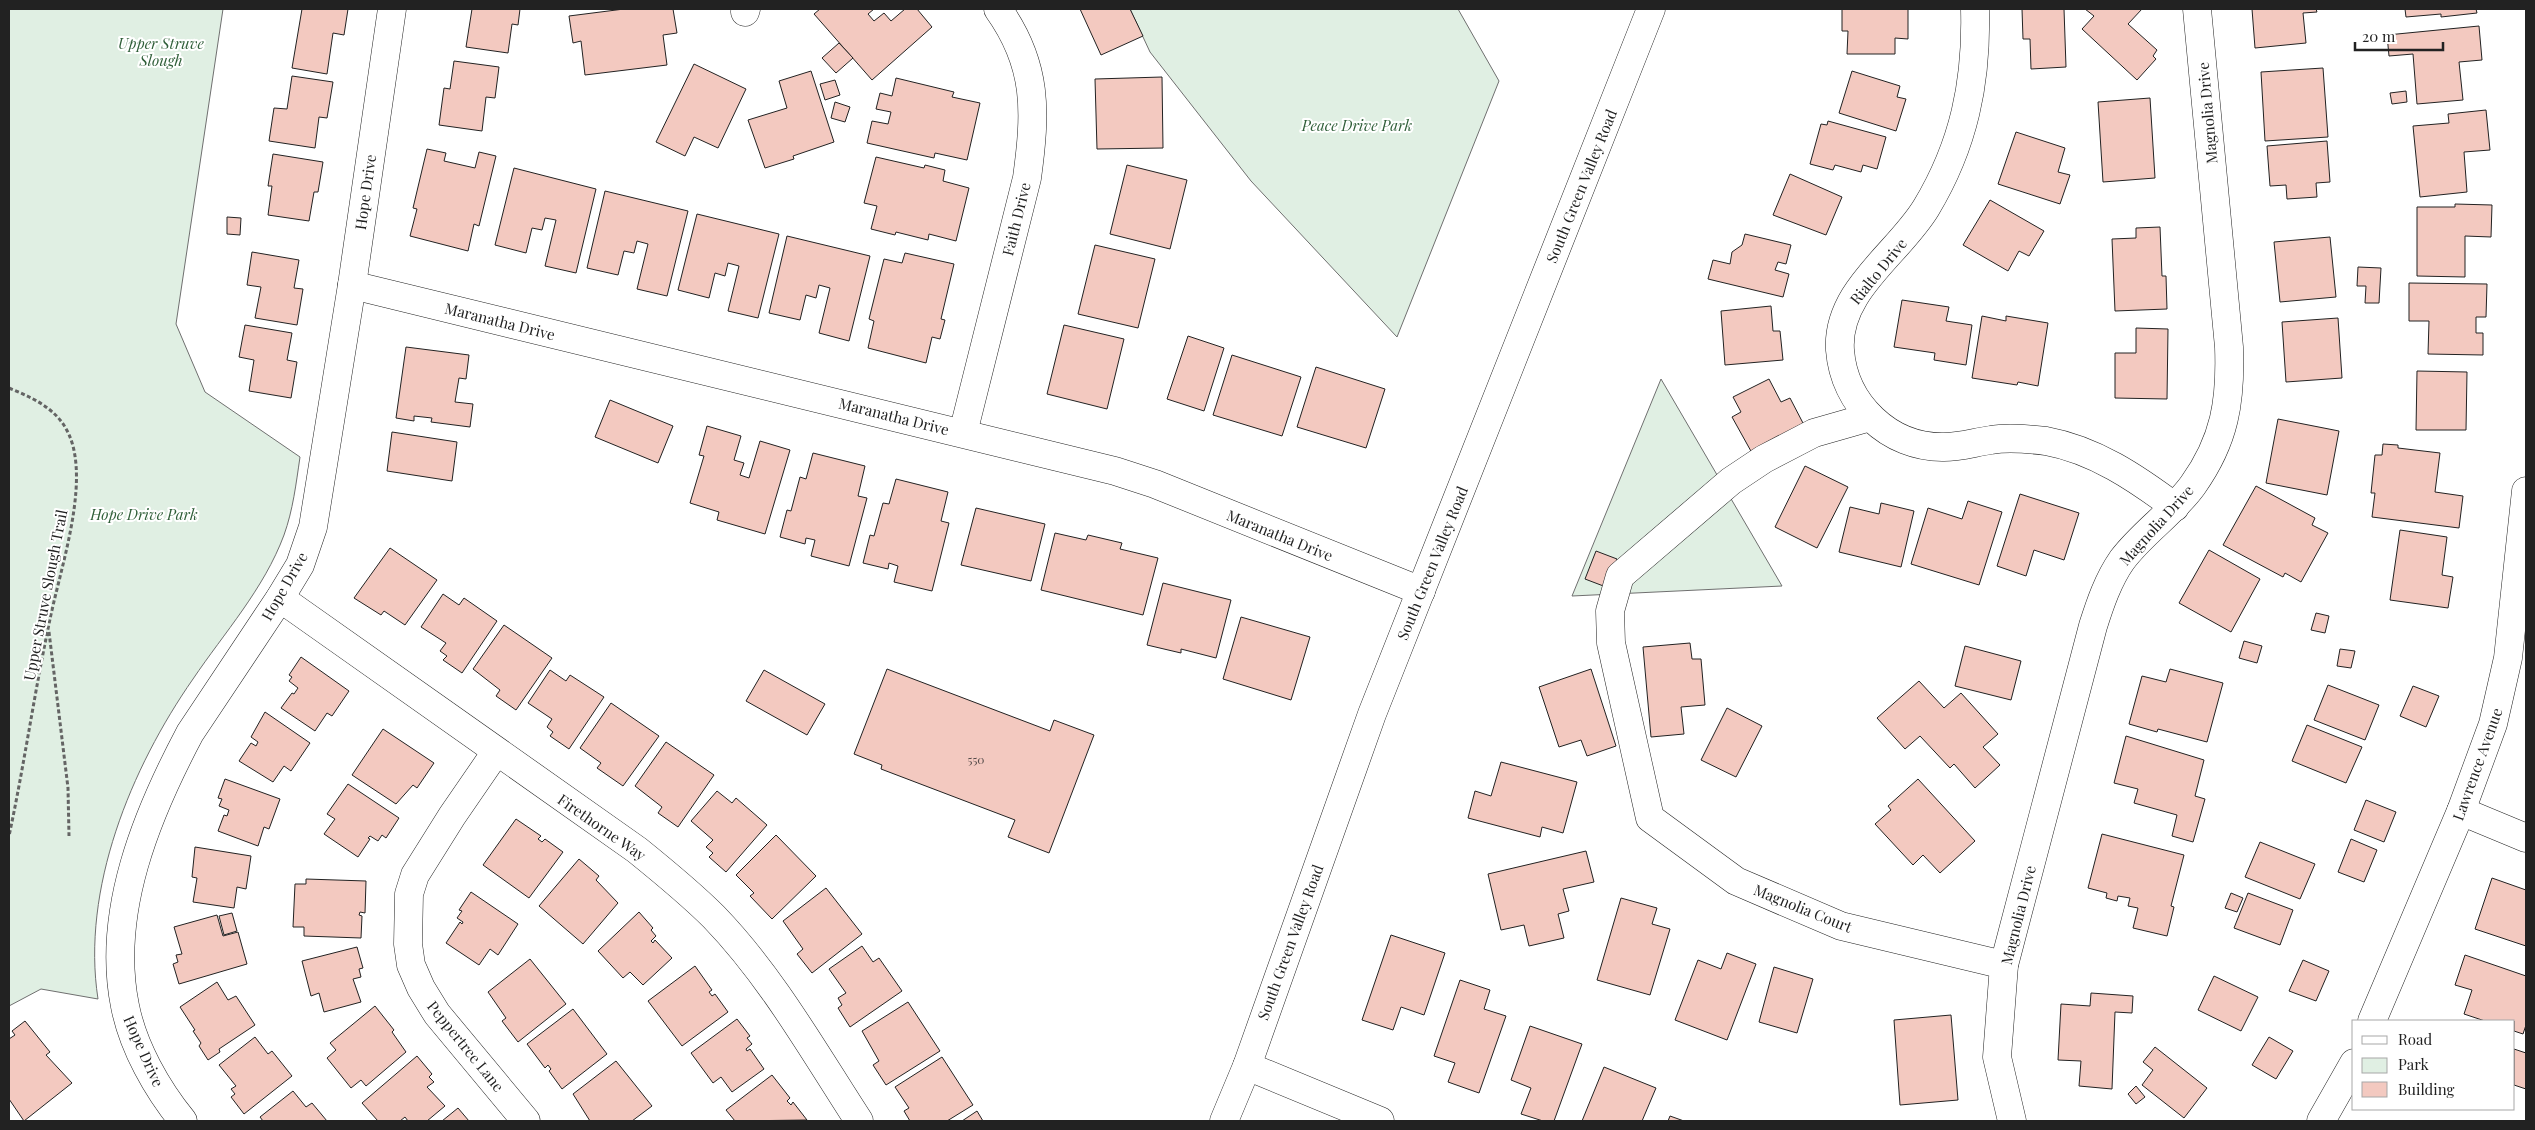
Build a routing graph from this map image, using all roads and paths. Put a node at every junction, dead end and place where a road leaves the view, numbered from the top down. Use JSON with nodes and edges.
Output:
{"nodes":[{"id":1,"x":392,"y":9,"type":"edge"},
{"id":2,"x":998,"y":9,"type":"edge"},
{"id":3,"x":1651,"y":9,"type":"edge"},
{"id":4,"x":1974,"y":9,"type":"edge"},
{"id":5,"x":2197,"y":9,"type":"edge"},
{"id":6,"x":352,"y":285,"type":"junction"},
{"id":7,"x":9,"y":388,"type":"edge"},
{"id":8,"x":1870,"y":417,"type":"junction"},
{"id":9,"x":963,"y":433,"type":"junction"},
{"id":10,"x":2526,"y":497,"type":"edge"},
{"id":11,"x":2175,"y":507,"type":"junction"},
{"id":12,"x":1421,"y":591,"type":"junction"},
{"id":13,"x":280,"y":598,"type":"junction"},
{"id":14,"x":48,"y":626,"type":"junction"},
{"id":15,"x":496,"y":752,"type":"junction"},
{"id":16,"x":2461,"y":811,"type":"junction"},
{"id":17,"x":9,"y":836,"type":"edge"},
{"id":18,"x":69,"y":836,"type":"dead end"},
{"id":19,"x":2526,"y":838,"type":"edge"},
{"id":20,"x":2004,"y":965,"type":"junction"},
{"id":21,"x":2372,"y":1020,"type":"edge"},
{"id":22,"x":1247,"y":1066,"type":"junction"},
{"id":23,"x":2352,"y":1067,"type":"edge"},
{"id":24,"x":182,"y":1121,"type":"edge"},
{"id":25,"x":526,"y":1121,"type":"edge"},
{"id":26,"x":860,"y":1121,"type":"edge"},
{"id":27,"x":1224,"y":1121,"type":"edge"},
{"id":28,"x":1380,"y":1121,"type":"edge"},
{"id":29,"x":2012,"y":1121,"type":"edge"},
{"id":30,"x":2321,"y":1121,"type":"edge"}],
"edges":[{"from":1,"to":6,"type":"street","name":"Hope Drive"},
{"from":2,"to":9,"type":"street","name":"Faith Drive"},
{"from":3,"to":12,"type":"street","name":"South Green Valley Road"},
{"from":4,"to":8,"type":"street","name":"Rialto Drive"},
{"from":5,"to":11,"type":"street","name":"Magnolia Drive"},
{"from":6,"to":9,"type":"street","name":"Maranatha Drive"},
{"from":6,"to":13,"type":"street","name":"Hope Drive"},
{"from":7,"to":14,"type":"path","name":"Upper Struve Slough Trail"},
{"from":8,"to":11,"type":"street","name":"Rialto Drive"},
{"from":8,"to":20,"type":"street","name":"Magnolia Court"},
{"from":9,"to":12,"type":"street","name":"Maranatha Drive"},
{"from":10,"to":16,"type":"street","name":"Lawrence Avenue"},
{"from":11,"to":20,"type":"street","name":"Magnolia Drive"},
{"from":12,"to":22,"type":"street","name":"South Green Valley Road"},
{"from":13,"to":15,"type":"street","name":"Firethorne Way"},
{"from":13,"to":24,"type":"street","name":"Hope Drive"},
{"from":14,"to":17,"type":"path","name":"Upper Struve Slough Trail"},
{"from":14,"to":18,"type":"path"},
{"from":15,"to":25,"type":"street","name":"Peppertree Lane"},
{"from":15,"to":26,"type":"street","name":"Firethorne Way"},
{"from":16,"to":19,"type":"street"},
{"from":16,"to":21,"type":"street","name":"Lawrence Avenue"},
{"from":20,"to":29,"type":"street","name":"Magnolia Drive"},
{"from":22,"to":27,"type":"street","name":"South Green Valley Road"},
{"from":22,"to":28,"type":"street"},
{"from":23,"to":30,"type":"street"}]}
